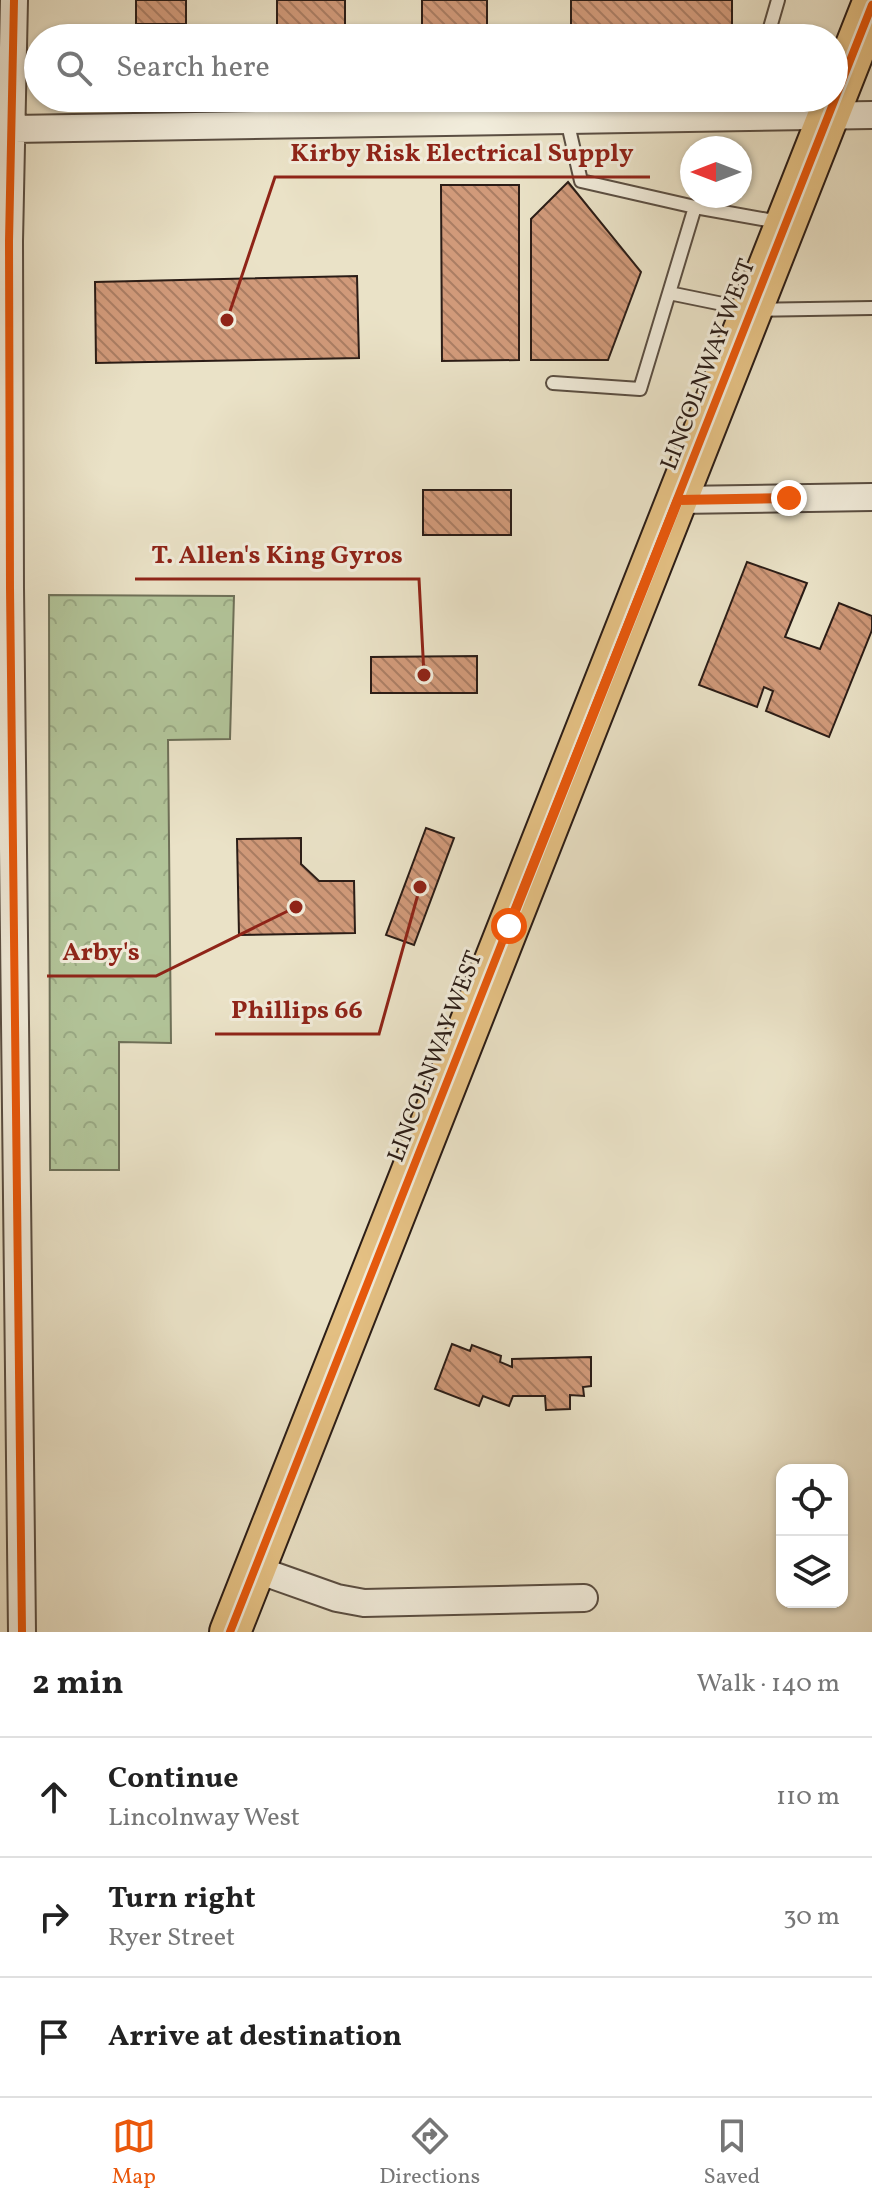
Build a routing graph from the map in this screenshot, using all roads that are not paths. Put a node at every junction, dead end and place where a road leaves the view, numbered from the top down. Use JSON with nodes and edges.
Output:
{"nodes":[{"id":1,"x":14,"y":0,"type":"edge"},
{"id":2,"x":778,"y":0,"type":"edge"},
{"id":3,"x":872,"y":5,"type":"edge"},
{"id":4,"x":771,"y":24,"type":"edge"},
{"id":5,"x":848,"y":53,"type":"edge"},
{"id":6,"x":830,"y":112,"type":"edge"},
{"id":7,"x":829,"y":115,"type":"junction"},
{"id":8,"x":872,"y":115,"type":"edge"},
{"id":9,"x":567,"y":120,"type":"junction"},
{"id":10,"x":13,"y":129,"type":"junction"},
{"id":11,"x":680,"y":204,"type":"edge"},
{"id":12,"x":695,"y":208,"type":"edge"},
{"id":13,"x":700,"y":208,"type":"edge"},
{"id":14,"x":786,"y":224,"type":"junction"},
{"id":15,"x":4,"y":241,"type":"edge"},
{"id":16,"x":669,"y":293,"type":"junction"},
{"id":17,"x":872,"y":308,"type":"edge"},
{"id":18,"x":752,"y":310,"type":"junction"},
{"id":19,"x":553,"y":383,"type":"dead end"},
{"id":20,"x":872,"y":497,"type":"edge"},
{"id":21,"x":678,"y":500,"type":"junction"},
{"id":22,"x":5,"y":588,"type":"edge"},
{"id":23,"x":6,"y":945,"type":"edge"},
{"id":24,"x":8,"y":1366,"type":"edge"},
{"id":25,"x":255,"y":1569,"type":"junction"},
{"id":26,"x":584,"y":1598,"type":"dead end"},
{"id":27,"x":22,"y":1632,"type":"edge"},
{"id":28,"x":230,"y":1632,"type":"edge"}],
"edges":[{"from":1,"to":10,"type":"street"},
{"from":2,"to":4,"type":"lane"},
{"from":3,"to":5,"type":"main road","name":"LINCOLNWAY WEST"},
{"from":6,"to":7,"type":"main road","name":"LINCOLNWAY WEST"},
{"from":7,"to":8,"type":"street"},
{"from":7,"to":9,"type":"street"},
{"from":7,"to":14,"type":"main road","name":"LINCOLNWAY WEST"},
{"from":9,"to":10,"type":"street"},
{"from":9,"to":11,"type":"lane"},
{"from":10,"to":15,"type":"street"},
{"from":12,"to":16,"type":"lane"},
{"from":13,"to":14,"type":"lane"},
{"from":14,"to":18,"type":"main road","name":"LINCOLNWAY WEST"},
{"from":15,"to":22,"type":"street"},
{"from":16,"to":18,"type":"lane"},
{"from":16,"to":19,"type":"lane"},
{"from":17,"to":18,"type":"lane"},
{"from":18,"to":21,"type":"main road","name":"LINCOLNWAY WEST"},
{"from":20,"to":21,"type":"street"},
{"from":21,"to":25,"type":"main road","name":"LINCOLNWAY WEST"},
{"from":22,"to":23,"type":"street"},
{"from":23,"to":24,"type":"street"},
{"from":24,"to":27,"type":"street"},
{"from":25,"to":26,"type":"street"},
{"from":25,"to":28,"type":"main road","name":"LINCOLNWAY WEST"}]}
